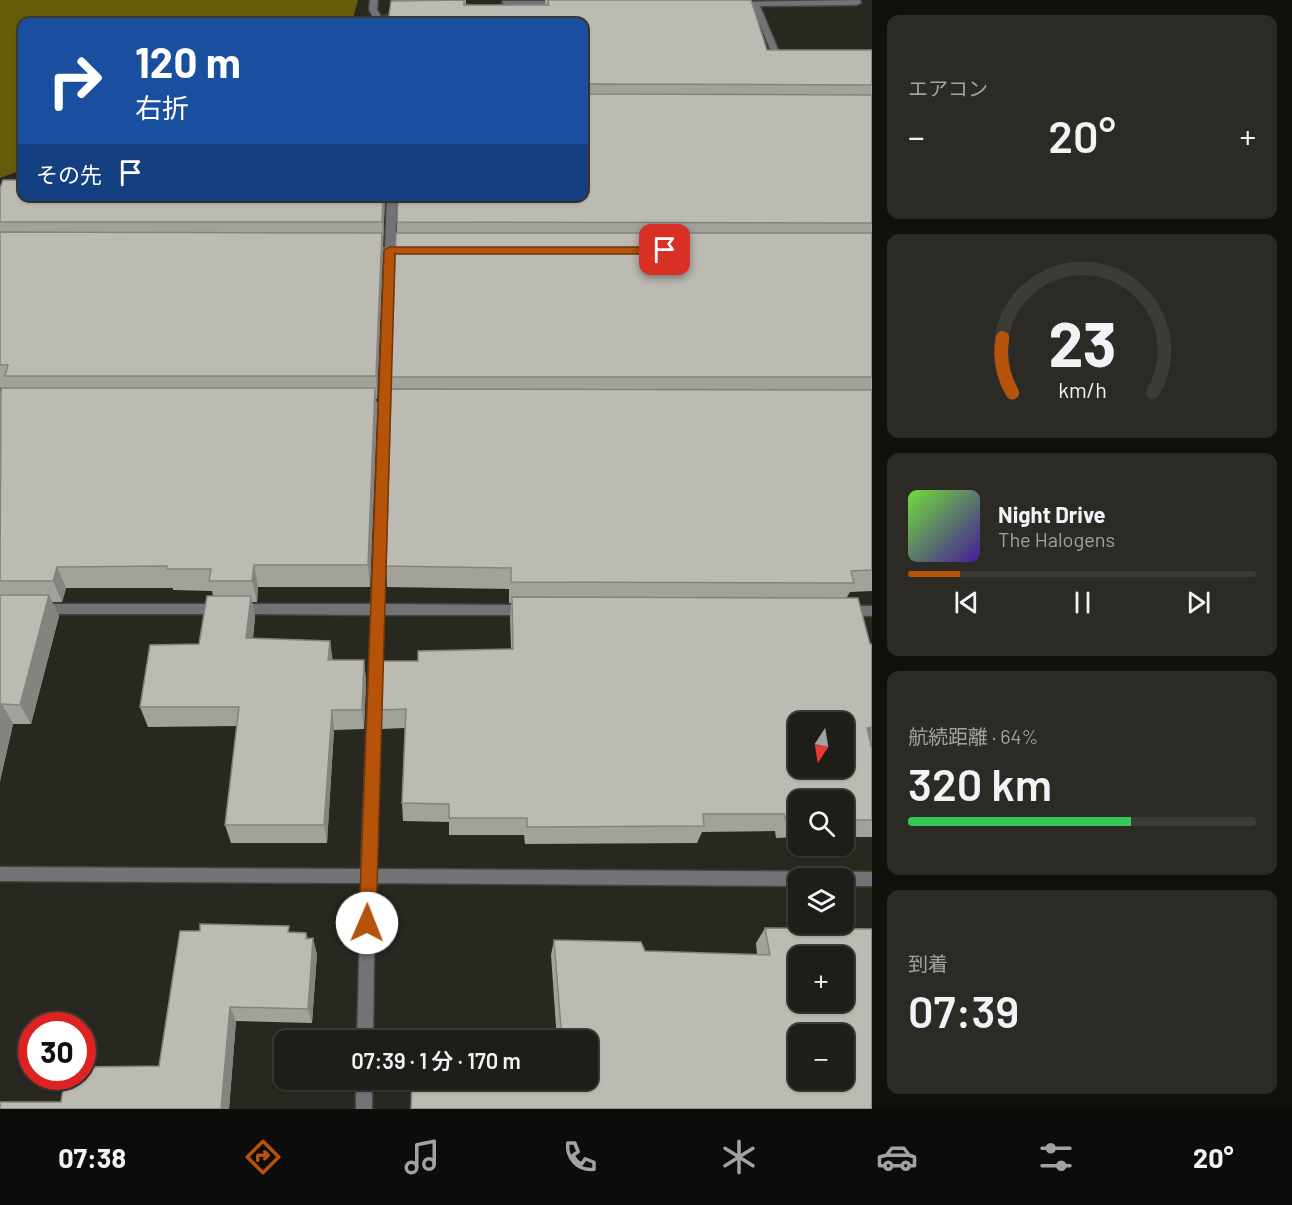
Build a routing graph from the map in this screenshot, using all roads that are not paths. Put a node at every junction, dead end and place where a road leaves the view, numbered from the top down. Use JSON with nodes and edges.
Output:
{"nodes":[{"id":1,"x":374,"y":0,"type":"edge"},
{"id":2,"x":856,"y":0,"type":"edge"},
{"id":3,"x":565,"y":3,"type":"edge"},
{"id":4,"x":504,"y":4,"type":"edge"},
{"id":5,"x":732,"y":4,"type":"edge"},
{"id":6,"x":755,"y":4,"type":"junction"},
{"id":7,"x":378,"y":18,"type":"joint"},
{"id":8,"x":413,"y":18,"type":"edge"},
{"id":9,"x":800,"y":54,"type":"edge"},
{"id":10,"x":392,"y":201,"type":"edge"},
{"id":11,"x":354,"y":250,"type":"edge"},
{"id":12,"x":390,"y":250,"type":"junction"},
{"id":13,"x":425,"y":250,"type":"edge"},
{"id":14,"x":350,"y":406,"type":"edge"},
{"id":15,"x":385,"y":406,"type":"junction"},
{"id":16,"x":420,"y":406,"type":"edge"},
{"id":17,"x":24,"y":609,"type":"edge"},
{"id":18,"x":378,"y":610,"type":"junction"},
{"id":19,"x":542,"y":610,"type":"edge"},
{"id":20,"x":837,"y":611,"type":"edge"},
{"id":21,"x":872,"y":611,"type":"edge"},
{"id":22,"x":0,"y":874,"type":"edge"},
{"id":23,"x":368,"y":875,"type":"junction"},
{"id":24,"x":872,"y":879,"type":"edge"},
{"id":25,"x":365,"y":1030,"type":"edge"},
{"id":26,"x":364,"y":1090,"type":"edge"},
{"id":27,"x":364,"y":1109,"type":"edge"}],
"edges":[{"from":1,"to":7,"type":"street"},
{"from":2,"to":6,"type":"street"},
{"from":3,"to":4,"type":"street"},
{"from":5,"to":6,"type":"street"},
{"from":6,"to":9,"type":"street"},
{"from":7,"to":8,"type":"street"},
{"from":10,"to":12,"type":"street"},
{"from":11,"to":12,"type":"street"},
{"from":12,"to":13,"type":"street"},
{"from":12,"to":15,"type":"street"},
{"from":14,"to":15,"type":"street"},
{"from":15,"to":16,"type":"street"},
{"from":15,"to":18,"type":"street"},
{"from":17,"to":18,"type":"street"},
{"from":18,"to":19,"type":"street"},
{"from":18,"to":23,"type":"street"},
{"from":20,"to":21,"type":"street"},
{"from":22,"to":23,"type":"street"},
{"from":23,"to":24,"type":"street"},
{"from":23,"to":25,"type":"street"},
{"from":26,"to":27,"type":"street"}]}
